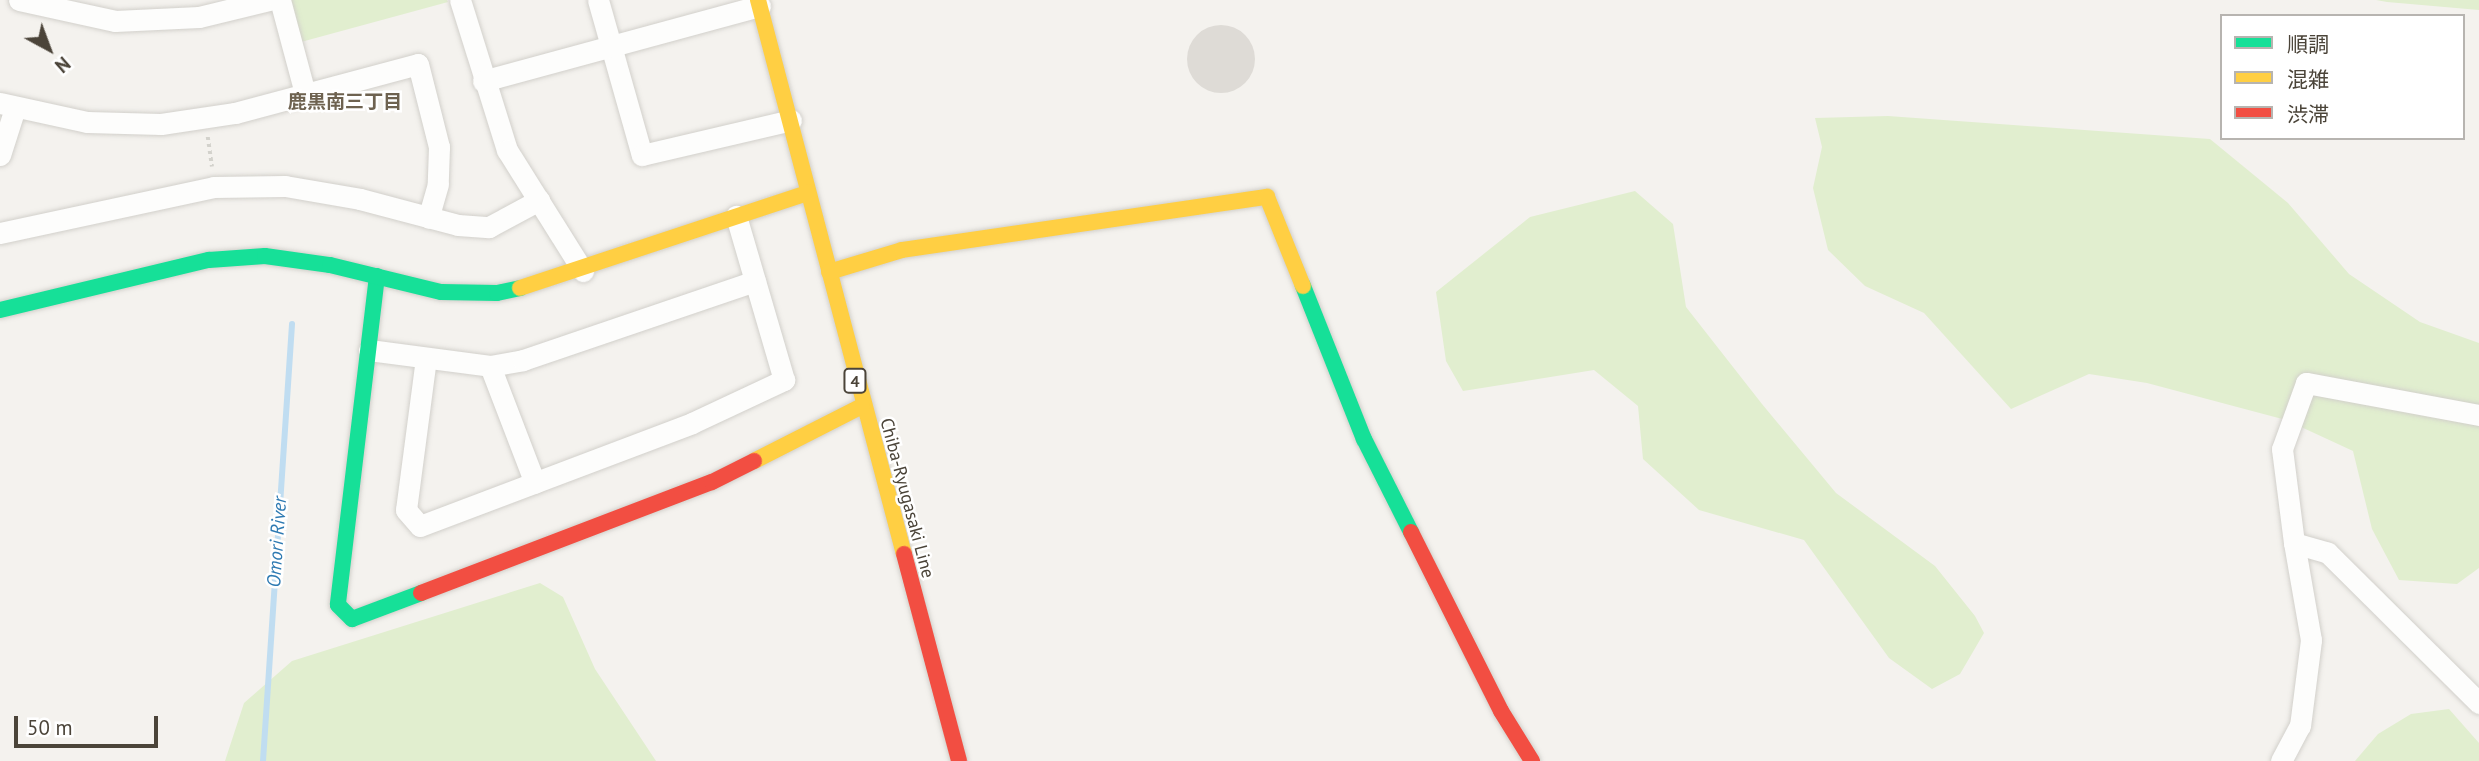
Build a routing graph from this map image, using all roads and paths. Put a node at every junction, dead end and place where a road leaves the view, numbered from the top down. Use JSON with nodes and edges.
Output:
{"nodes":[{"id":1,"x":19,"y":0,"type":"edge"},
{"id":2,"x":269,"y":0,"type":"edge"},
{"id":3,"x":280,"y":0,"type":"edge"},
{"id":4,"x":460,"y":0,"type":"edge"},
{"id":5,"x":598,"y":0,"type":"edge"},
{"id":6,"x":759,"y":3,"type":"edge"},
{"id":7,"x":611,"y":47,"type":"junction"},
{"id":8,"x":483,"y":81,"type":"junction"},
{"id":9,"x":305,"y":93,"type":"junction"},
{"id":10,"x":8,"y":105,"type":"edge"},
{"id":11,"x":206,"y":117,"type":"junction"},
{"id":12,"x":791,"y":120,"type":"junction"},
{"id":13,"x":0,"y":155,"type":"edge"},
{"id":14,"x":214,"y":187,"type":"junction"},
{"id":15,"x":808,"y":192,"type":"junction"},
{"id":16,"x":539,"y":200,"type":"junction"},
{"id":17,"x":736,"y":216,"type":"junction"},
{"id":18,"x":428,"y":218,"type":"junction"},
{"id":19,"x":0,"y":233,"type":"edge"},
{"id":20,"x":583,"y":271,"type":"junction"},
{"id":21,"x":829,"y":272,"type":"junction"},
{"id":22,"x":377,"y":276,"type":"junction"},
{"id":23,"x":755,"y":281,"type":"junction"},
{"id":24,"x":0,"y":310,"type":"edge"},
{"id":25,"x":369,"y":350,"type":"junction"},
{"id":26,"x":426,"y":358,"type":"junction"},
{"id":27,"x":490,"y":366,"type":"junction"},
{"id":28,"x":862,"y":406,"type":"junction"},
{"id":29,"x":2479,"y":415,"type":"edge"},
{"id":30,"x":535,"y":483,"type":"junction"},
{"id":31,"x":2294,"y":543,"type":"junction"},
{"id":32,"x":2479,"y":703,"type":"edge"},
{"id":33,"x":958,"y":761,"type":"edge"},
{"id":34,"x":1532,"y":761,"type":"edge"},
{"id":35,"x":2281,"y":761,"type":"edge"}],
"edges":[{"from":1,"to":2,"type":"street"},
{"from":3,"to":9,"type":"street"},
{"from":4,"to":8,"type":"street"},
{"from":5,"to":7,"type":"street"},
{"from":6,"to":7,"type":"street"},
{"from":6,"to":12,"type":"street","name":"Chiba-Ryugasaki Line","number":"4"},
{"from":7,"to":8,"type":"street"},
{"from":7,"to":12,"type":"street"},
{"from":8,"to":16,"type":"street"},
{"from":9,"to":11,"type":"street"},
{"from":9,"to":18,"type":"street"},
{"from":10,"to":11,"type":"street"},
{"from":10,"to":13,"type":"street"},
{"from":11,"to":14,"type":"path"},
{"from":12,"to":15,"type":"street","name":"Chiba-Ryugasaki Line","number":"4"},
{"from":14,"to":18,"type":"street"},
{"from":14,"to":19,"type":"street"},
{"from":15,"to":17,"type":"street"},
{"from":15,"to":21,"type":"street","name":"Chiba-Ryugasaki Line","number":"4"},
{"from":16,"to":18,"type":"street"},
{"from":16,"to":20,"type":"street"},
{"from":17,"to":20,"type":"street"},
{"from":17,"to":23,"type":"street"},
{"from":20,"to":22,"type":"street"},
{"from":21,"to":28,"type":"street","name":"Chiba-Ryugasaki Line","number":"4"},
{"from":21,"to":34,"type":"street"},
{"from":22,"to":24,"type":"street"},
{"from":22,"to":25,"type":"street"},
{"from":23,"to":27,"type":"street"},
{"from":23,"to":30,"type":"street"},
{"from":25,"to":26,"type":"street"},
{"from":25,"to":28,"type":"street"},
{"from":26,"to":27,"type":"street"},
{"from":26,"to":30,"type":"street"},
{"from":27,"to":30,"type":"street"},
{"from":28,"to":33,"type":"street","name":"Chiba-Ryugasaki Line","number":"4"},
{"from":29,"to":31,"type":"street"},
{"from":31,"to":32,"type":"street"},
{"from":31,"to":35,"type":"street"}]}
